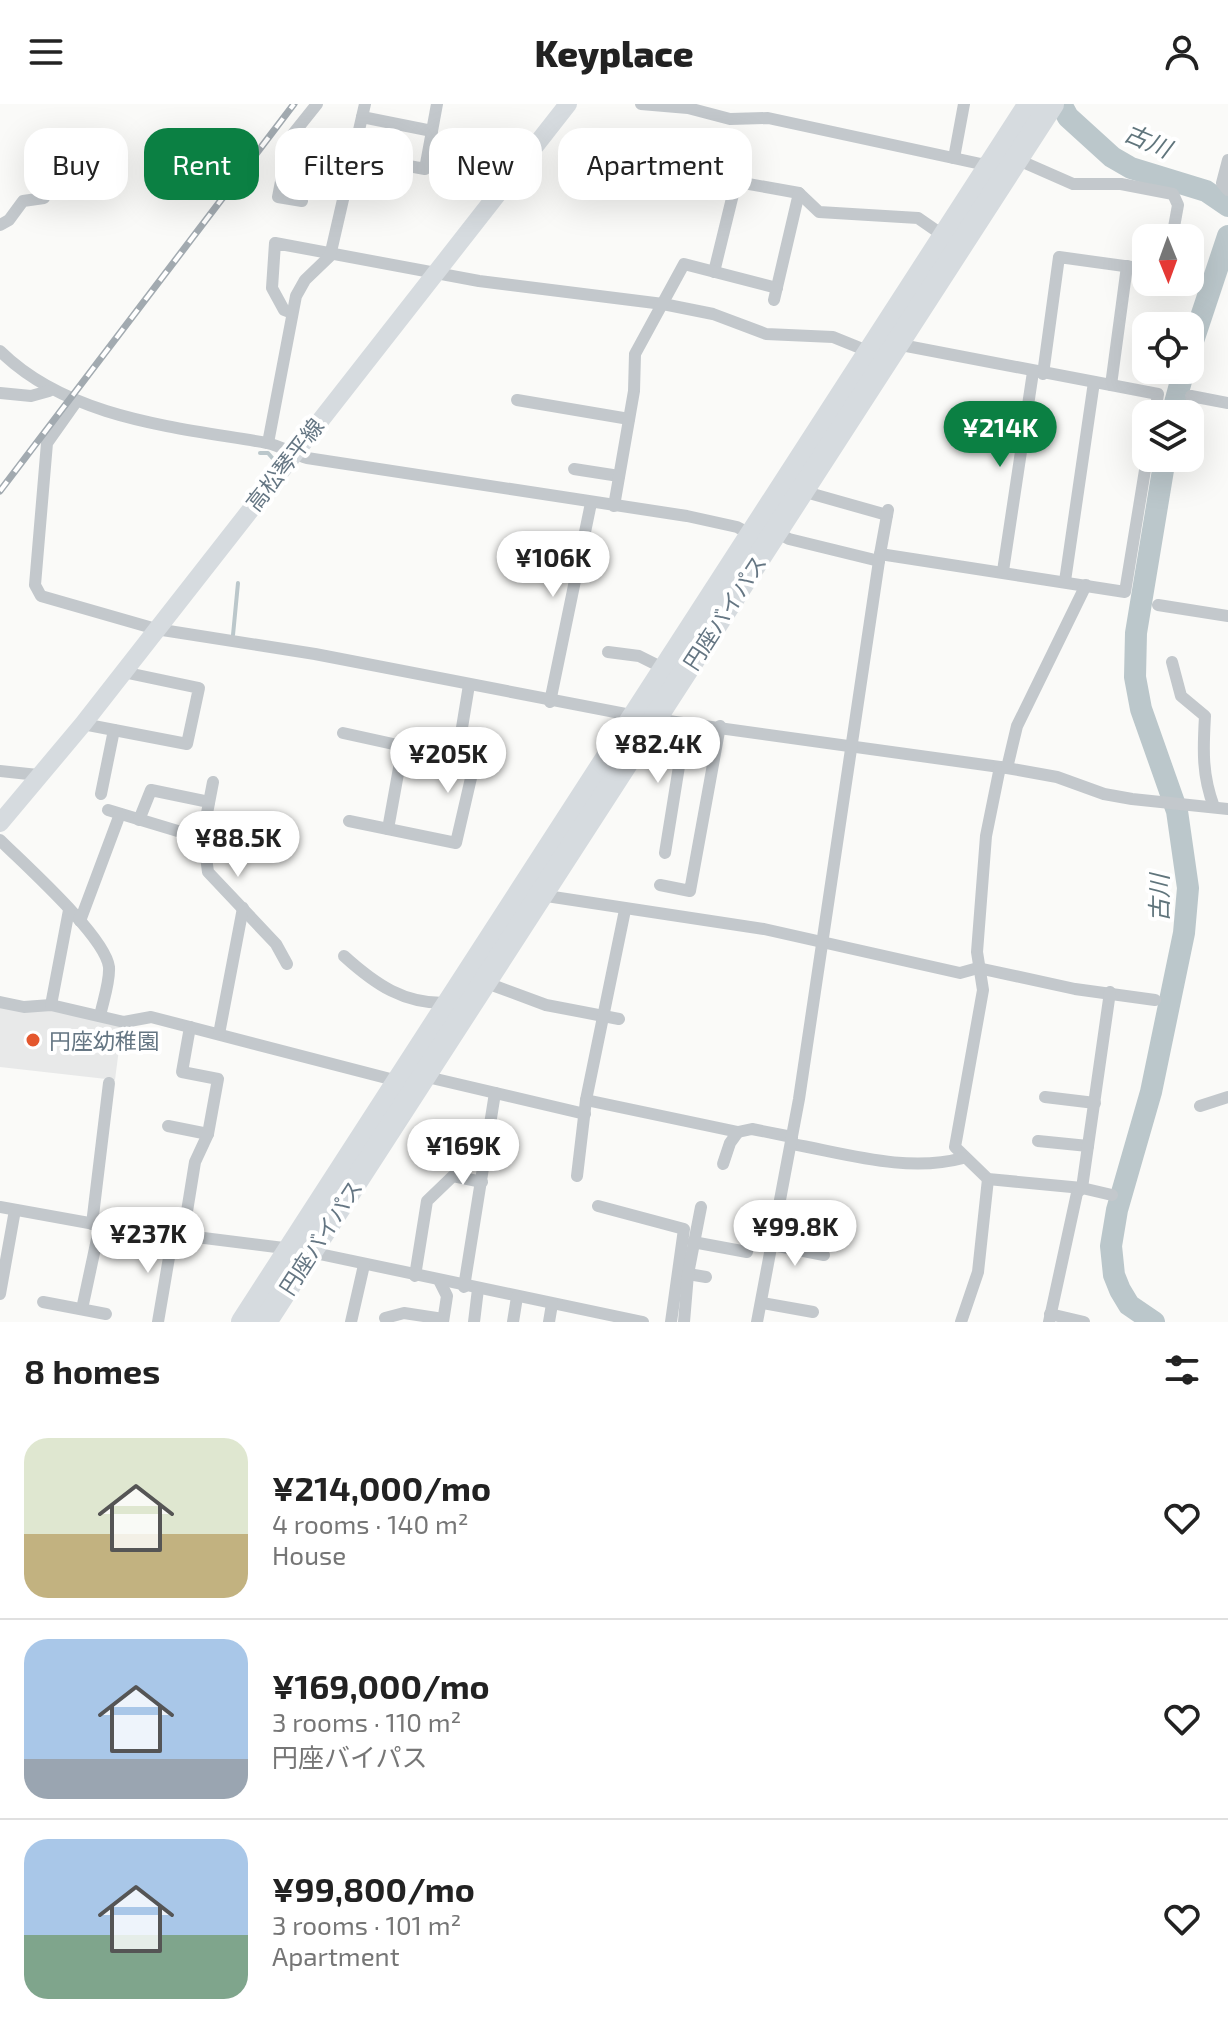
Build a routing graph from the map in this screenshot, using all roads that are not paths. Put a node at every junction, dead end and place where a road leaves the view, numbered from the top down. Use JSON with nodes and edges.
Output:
{"nodes":[{"id":1,"x":317,"y":104,"type":"edge"},
{"id":2,"x":437,"y":104,"type":"edge"},
{"id":3,"x":568,"y":104,"type":"edge"},
{"id":4,"x":641,"y":104,"type":"edge"},
{"id":5,"x":964,"y":104,"type":"edge"},
{"id":6,"x":1042,"y":109,"type":"edge"},
{"id":7,"x":363,"y":110,"type":"edge"},
{"id":8,"x":298,"y":128,"type":"edge"},
{"id":9,"x":433,"y":128,"type":"edge"},
{"id":10,"x":429,"y":130,"type":"edge"},
{"id":11,"x":429,"y":147,"type":"edge"},
{"id":12,"x":954,"y":158,"type":"junction"},
{"id":13,"x":1228,"y":160,"type":"edge"},
{"id":14,"x":1006,"y":163,"type":"junction"},
{"id":15,"x":413,"y":166,"type":"edge"},
{"id":16,"x":752,"y":185,"type":"edge"},
{"id":17,"x":1228,"y":190,"type":"edge"},
{"id":18,"x":799,"y":193,"type":"junction"},
{"id":19,"x":30,"y":200,"type":"edge"},
{"id":20,"x":296,"y":200,"type":"edge"},
{"id":21,"x":344,"y":200,"type":"edge"},
{"id":22,"x":732,"y":200,"type":"edge"},
{"id":23,"x":302,"y":201,"type":"dead end"},
{"id":24,"x":1175,"y":224,"type":"edge"},
{"id":25,"x":0,"y":225,"type":"edge"},
{"id":26,"x":944,"y":236,"type":"junction"},
{"id":27,"x":330,"y":256,"type":"junction"},
{"id":28,"x":1127,"y":266,"type":"junction"},
{"id":29,"x":1132,"y":267,"type":"edge"},
{"id":30,"x":435,"y":272,"type":"junction"},
{"id":31,"x":714,"y":272,"type":"junction"},
{"id":32,"x":663,"y":304,"type":"junction"},
{"id":33,"x":292,"y":313,"type":"junction"},
{"id":34,"x":896,"y":344,"type":"junction"},
{"id":35,"x":0,"y":351,"type":"edge"},
{"id":36,"x":870,"y":352,"type":"junction"},
{"id":37,"x":1038,"y":373,"type":"junction"},
{"id":38,"x":1094,"y":382,"type":"junction"},
{"id":39,"x":1111,"y":385,"type":"junction"},
{"id":40,"x":49,"y":391,"type":"junction"},
{"id":41,"x":0,"y":393,"type":"edge"},
{"id":42,"x":1191,"y":396,"type":"dead end"},
{"id":43,"x":517,"y":400,"type":"dead end"},
{"id":44,"x":1157,"y":400,"type":"edge"},
{"id":45,"x":76,"y":402,"type":"junction"},
{"id":46,"x":1228,"y":403,"type":"edge"},
{"id":47,"x":629,"y":419,"type":"junction"},
{"id":48,"x":268,"y":443,"type":"junction"},
{"id":49,"x":292,"y":454,"type":"junction"},
{"id":50,"x":574,"y":469,"type":"dead end"},
{"id":51,"x":1145,"y":472,"type":"edge"},
{"id":52,"x":619,"y":476,"type":"junction"},
{"id":53,"x":802,"y":491,"type":"junction"},
{"id":54,"x":591,"y":503,"type":"junction"},
{"id":55,"x":614,"y":506,"type":"junction"},
{"id":56,"x":764,"y":533,"type":"junction"},
{"id":57,"x":880,"y":557,"type":"junction"},
{"id":58,"x":1003,"y":571,"type":"junction"},
{"id":59,"x":1065,"y":581,"type":"junction"},
{"id":60,"x":1086,"y":585,"type":"junction"},
{"id":61,"x":1158,"y":605,"type":"dead end"},
{"id":62,"x":1228,"y":616,"type":"edge"},
{"id":63,"x":156,"y":629,"type":"junction"},
{"id":64,"x":608,"y":652,"type":"dead end"},
{"id":65,"x":1172,"y":662,"type":"dead end"},
{"id":66,"x":665,"y":669,"type":"junction"},
{"id":67,"x":123,"y":672,"type":"junction"},
{"id":68,"x":469,"y":685,"type":"junction"},
{"id":69,"x":550,"y":702,"type":"junction"},
{"id":70,"x":645,"y":718,"type":"junction"},
{"id":71,"x":686,"y":723,"type":"junction"},
{"id":72,"x":83,"y":724,"type":"junction"},
{"id":73,"x":720,"y":726,"type":"junction"},
{"id":74,"x":114,"y":730,"type":"junction"},
{"id":75,"x":343,"y":733,"type":"dead end"},
{"id":76,"x":403,"y":746,"type":"junction"},
{"id":77,"x":854,"y":747,"type":"junction"},
{"id":78,"x":457,"y":758,"type":"junction"},
{"id":79,"x":1003,"y":768,"type":"junction"},
{"id":80,"x":0,"y":771,"type":"edge"},
{"id":81,"x":38,"y":775,"type":"junction"},
{"id":82,"x":213,"y":782,"type":"dead end"},
{"id":83,"x":101,"y":794,"type":"dead end"},
{"id":84,"x":209,"y":802,"type":"junction"},
{"id":85,"x":1221,"y":808,"type":"edge"},
{"id":86,"x":139,"y":820,"type":"junction"},
{"id":87,"x":349,"y":821,"type":"dead end"},
{"id":88,"x":0,"y":823,"type":"edge"},
{"id":89,"x":388,"y":829,"type":"junction"},
{"id":90,"x":203,"y":834,"type":"junction"},
{"id":91,"x":0,"y":840,"type":"edge"},
{"id":92,"x":665,"y":853,"type":"dead end"},
{"id":93,"x":660,"y":885,"type":"dead end"},
{"id":94,"x":540,"y":895,"type":"junction"},
{"id":95,"x":243,"y":908,"type":"junction"},
{"id":96,"x":69,"y":910,"type":"junction"},
{"id":97,"x":625,"y":910,"type":"junction"},
{"id":98,"x":80,"y":921,"type":"junction"},
{"id":99,"x":822,"y":945,"type":"junction"},
{"id":100,"x":344,"y":956,"type":"dead end"},
{"id":101,"x":287,"y":964,"type":"dead end"},
{"id":102,"x":978,"y":968,"type":"junction"},
{"id":103,"x":484,"y":982,"type":"junction"},
{"id":104,"x":1110,"y":992,"type":"junction"},
{"id":105,"x":1155,"y":1000,"type":"dead end"},
{"id":106,"x":0,"y":1002,"type":"edge"},
{"id":107,"x":447,"y":1003,"type":"junction"},
{"id":108,"x":51,"y":1005,"type":"junction"},
{"id":109,"x":604,"y":1015,"type":"junction"},
{"id":110,"x":100,"y":1016,"type":"junction"},
{"id":111,"x":619,"y":1019,"type":"dead end"},
{"id":112,"x":190,"y":1027,"type":"junction"},
{"id":113,"x":219,"y":1034,"type":"junction"},
{"id":114,"x":423,"y":1076,"type":"junction"},
{"id":115,"x":398,"y":1081,"type":"junction"},
{"id":116,"x":109,"y":1083,"type":"dead end"},
{"id":117,"x":495,"y":1093,"type":"junction"},
{"id":118,"x":1045,"y":1097,"type":"dead end"},
{"id":119,"x":1228,"y":1097,"type":"edge"},
{"id":120,"x":1095,"y":1103,"type":"junction"},
{"id":121,"x":1200,"y":1106,"type":"dead end"},
{"id":122,"x":585,"y":1107,"type":"junction"},
{"id":123,"x":168,"y":1126,"type":"dead end"},
{"id":124,"x":738,"y":1132,"type":"junction"},
{"id":125,"x":208,"y":1134,"type":"junction"},
{"id":126,"x":792,"y":1140,"type":"junction"},
{"id":127,"x":1038,"y":1141,"type":"dead end"},
{"id":128,"x":1088,"y":1146,"type":"junction"},
{"id":129,"x":963,"y":1158,"type":"junction"},
{"id":130,"x":723,"y":1164,"type":"dead end"},
{"id":131,"x":577,"y":1176,"type":"dead end"},
{"id":132,"x":988,"y":1179,"type":"junction"},
{"id":133,"x":482,"y":1182,"type":"junction"},
{"id":134,"x":1082,"y":1188,"type":"junction"},
{"id":135,"x":1112,"y":1195,"type":"dead end"},
{"id":136,"x":598,"y":1206,"type":"dead end"},
{"id":137,"x":0,"y":1207,"type":"edge"},
{"id":138,"x":701,"y":1207,"type":"dead end"},
{"id":139,"x":15,"y":1210,"type":"junction"},
{"id":140,"x":96,"y":1224,"type":"junction"},
{"id":141,"x":178,"y":1235,"type":"junction"},
{"id":142,"x":693,"y":1242,"type":"junction"},
{"id":143,"x":773,"y":1245,"type":"junction"},
{"id":144,"x":300,"y":1251,"type":"junction"},
{"id":145,"x":747,"y":1252,"type":"dead end"},
{"id":146,"x":824,"y":1255,"type":"dead end"},
{"id":147,"x":364,"y":1265,"type":"junction"},
{"id":148,"x":688,"y":1274,"type":"junction"},
{"id":149,"x":415,"y":1276,"type":"junction"},
{"id":150,"x":706,"y":1277,"type":"dead end"},
{"id":151,"x":440,"y":1282,"type":"junction"},
{"id":152,"x":464,"y":1287,"type":"junction"},
{"id":153,"x":478,"y":1289,"type":"junction"},
{"id":154,"x":0,"y":1294,"type":"edge"},
{"id":155,"x":517,"y":1297,"type":"junction"},
{"id":156,"x":43,"y":1302,"type":"dead end"},
{"id":157,"x":762,"y":1303,"type":"junction"},
{"id":158,"x":552,"y":1304,"type":"junction"},
{"id":159,"x":82,"y":1309,"type":"junction"},
{"id":160,"x":813,"y":1312,"type":"dead end"},
{"id":161,"x":106,"y":1314,"type":"dead end"},
{"id":162,"x":385,"y":1318,"type":"dead end"},
{"id":163,"x":603,"y":1318,"type":"edge"},
{"id":164,"x":1050,"y":1318,"type":"edge"},
{"id":165,"x":443,"y":1320,"type":"edge"},
{"id":166,"x":158,"y":1322,"type":"edge"},
{"id":167,"x":243,"y":1322,"type":"edge"},
{"id":168,"x":265,"y":1322,"type":"edge"},
{"id":169,"x":351,"y":1322,"type":"edge"},
{"id":170,"x":474,"y":1322,"type":"edge"},
{"id":171,"x":513,"y":1322,"type":"edge"},
{"id":172,"x":549,"y":1322,"type":"edge"},
{"id":173,"x":643,"y":1322,"type":"edge"},
{"id":174,"x":671,"y":1322,"type":"edge"},
{"id":175,"x":684,"y":1322,"type":"edge"},
{"id":176,"x":757,"y":1322,"type":"edge"},
{"id":177,"x":961,"y":1322,"type":"edge"},
{"id":178,"x":1084,"y":1322,"type":"edge"}],
"edges":[{"from":1,"to":8,"type":"street"},
{"from":2,"to":9,"type":"street"},
{"from":3,"to":30,"type":"main road","name":"高松琴平線"},
{"from":4,"to":12,"type":"street"},
{"from":5,"to":12,"type":"street"},
{"from":6,"to":14,"type":"highway","name":"円座バイパス"},
{"from":7,"to":10,"type":"street"},
{"from":11,"to":15,"type":"street"},
{"from":12,"to":14,"type":"street"},
{"from":13,"to":17,"type":"street"},
{"from":14,"to":24,"type":"street"},
{"from":14,"to":26,"type":"highway","name":"円座バイパス"},
{"from":14,"to":34,"type":"highway","name":"円座バイパス"},
{"from":16,"to":18,"type":"street"},
{"from":18,"to":26,"type":"street"},
{"from":18,"to":31,"type":"street"},
{"from":19,"to":25,"type":"street"},
{"from":20,"to":23,"type":"street"},
{"from":21,"to":27,"type":"street"},
{"from":22,"to":31,"type":"street"},
{"from":26,"to":36,"type":"highway","name":"円座バイパス"},
{"from":27,"to":30,"type":"street"},
{"from":27,"to":33,"type":"street"},
{"from":27,"to":33,"type":"street"},
{"from":28,"to":29,"type":"street"},
{"from":28,"to":37,"type":"street"},
{"from":28,"to":39,"type":"street"},
{"from":30,"to":32,"type":"street"},
{"from":30,"to":49,"type":"main road","name":"高松琴平線"},
{"from":31,"to":32,"type":"street"},
{"from":32,"to":36,"type":"street"},
{"from":32,"to":47,"type":"street"},
{"from":33,"to":48,"type":"street"},
{"from":34,"to":36,"type":"highway"},
{"from":34,"to":37,"type":"street"},
{"from":34,"to":53,"type":"highway","name":"円座バイパス"},
{"from":35,"to":40,"type":"street"},
{"from":36,"to":56,"type":"highway","name":"円座バイパス"},
{"from":37,"to":38,"type":"street"},
{"from":37,"to":58,"type":"street"},
{"from":38,"to":39,"type":"street"},
{"from":38,"to":59,"type":"street"},
{"from":39,"to":44,"type":"street"},
{"from":40,"to":41,"type":"street"},
{"from":40,"to":45,"type":"street"},
{"from":42,"to":46,"type":"street"},
{"from":43,"to":47,"type":"street"},
{"from":45,"to":48,"type":"street"},
{"from":45,"to":63,"type":"street"},
{"from":47,"to":52,"type":"street"},
{"from":48,"to":49,"type":"street"},
{"from":49,"to":54,"type":"street"},
{"from":49,"to":63,"type":"main road","name":"高松琴平線"},
{"from":50,"to":52,"type":"street"},
{"from":51,"to":60,"type":"street"},
{"from":52,"to":55,"type":"street"},
{"from":53,"to":56,"type":"highway","name":"円座バイパス"},
{"from":53,"to":57,"type":"street"},
{"from":54,"to":55,"type":"street"},
{"from":54,"to":69,"type":"street"},
{"from":55,"to":56,"type":"street"},
{"from":56,"to":57,"type":"street"},
{"from":56,"to":66,"type":"highway","name":"円座バイパス"},
{"from":56,"to":70,"type":"highway","name":"円座バイパス"},
{"from":57,"to":58,"type":"street"},
{"from":57,"to":77,"type":"street"},
{"from":58,"to":59,"type":"street"},
{"from":59,"to":60,"type":"street"},
{"from":60,"to":79,"type":"street"},
{"from":61,"to":62,"type":"street"},
{"from":63,"to":67,"type":"main road","name":"高松琴平線"},
{"from":63,"to":68,"type":"street"},
{"from":64,"to":66,"type":"street"},
{"from":65,"to":85,"type":"street"},
{"from":66,"to":70,"type":"highway","name":"円座バイパス"},
{"from":67,"to":72,"type":"main road","name":"高松琴平線"},
{"from":67,"to":74,"type":"street"},
{"from":68,"to":69,"type":"street"},
{"from":68,"to":78,"type":"street"},
{"from":69,"to":70,"type":"street"},
{"from":70,"to":71,"type":"street"},
{"from":70,"to":94,"type":"highway","name":"円座バイパス"},
{"from":70,"to":107,"type":"highway","name":"円座バイパス"},
{"from":71,"to":73,"type":"street"},
{"from":71,"to":92,"type":"street"},
{"from":72,"to":74,"type":"street"},
{"from":72,"to":81,"type":"main road","name":"高松琴平線"},
{"from":73,"to":77,"type":"street"},
{"from":73,"to":93,"type":"street"},
{"from":74,"to":83,"type":"street"},
{"from":75,"to":76,"type":"street"},
{"from":76,"to":78,"type":"street"},
{"from":76,"to":89,"type":"street"},
{"from":77,"to":79,"type":"street"},
{"from":77,"to":99,"type":"street"},
{"from":78,"to":89,"type":"street"},
{"from":79,"to":85,"type":"street"},
{"from":79,"to":102,"type":"street"},
{"from":80,"to":81,"type":"street"},
{"from":81,"to":88,"type":"main road","name":"高松琴平線"},
{"from":82,"to":84,"type":"street"},
{"from":84,"to":86,"type":"street"},
{"from":84,"to":90,"type":"street"},
{"from":86,"to":90,"type":"street"},
{"from":86,"to":98,"type":"street"},
{"from":87,"to":89,"type":"street"},
{"from":90,"to":95,"type":"street"},
{"from":91,"to":96,"type":"street"},
{"from":94,"to":97,"type":"street"},
{"from":94,"to":103,"type":"highway","name":"円座バイパス"},
{"from":95,"to":101,"type":"street"},
{"from":95,"to":113,"type":"street"},
{"from":96,"to":98,"type":"street"},
{"from":96,"to":108,"type":"street"},
{"from":97,"to":99,"type":"street"},
{"from":97,"to":109,"type":"street"},
{"from":98,"to":110,"type":"street"},
{"from":99,"to":102,"type":"street"},
{"from":99,"to":126,"type":"street"},
{"from":100,"to":107,"type":"street"},
{"from":102,"to":104,"type":"street"},
{"from":102,"to":129,"type":"street"},
{"from":103,"to":109,"type":"street"},
{"from":103,"to":114,"type":"highway","name":"円座バイパス"},
{"from":104,"to":105,"type":"street"},
{"from":104,"to":120,"type":"street"},
{"from":106,"to":108,"type":"street"},
{"from":107,"to":115,"type":"highway","name":"円座バイパス"},
{"from":108,"to":110,"type":"street"},
{"from":109,"to":111,"type":"street"},
{"from":109,"to":122,"type":"street"},
{"from":110,"to":112,"type":"street"},
{"from":112,"to":113,"type":"street"},
{"from":112,"to":125,"type":"street"},
{"from":113,"to":115,"type":"street"},
{"from":114,"to":117,"type":"street"},
{"from":114,"to":144,"type":"highway","name":"円座バイパス"},
{"from":115,"to":144,"type":"highway","name":"円座バイパス"},
{"from":116,"to":140,"type":"street"},
{"from":117,"to":122,"type":"street"},
{"from":117,"to":133,"type":"street"},
{"from":118,"to":120,"type":"street"},
{"from":119,"to":121,"type":"street"},
{"from":120,"to":128,"type":"street"},
{"from":122,"to":124,"type":"street"},
{"from":122,"to":131,"type":"street"},
{"from":123,"to":125,"type":"street"},
{"from":124,"to":126,"type":"street"},
{"from":124,"to":130,"type":"street"},
{"from":125,"to":141,"type":"street"},
{"from":126,"to":129,"type":"street"},
{"from":126,"to":143,"type":"street"},
{"from":127,"to":128,"type":"street"},
{"from":128,"to":134,"type":"street"},
{"from":129,"to":132,"type":"street"},
{"from":132,"to":134,"type":"street"},
{"from":132,"to":177,"type":"street"},
{"from":133,"to":149,"type":"street"},
{"from":133,"to":152,"type":"street"},
{"from":134,"to":135,"type":"street"},
{"from":134,"to":164,"type":"street"},
{"from":136,"to":174,"type":"street"},
{"from":137,"to":139,"type":"street"},
{"from":138,"to":142,"type":"street"},
{"from":139,"to":140,"type":"street"},
{"from":139,"to":154,"type":"street"},
{"from":140,"to":141,"type":"street"},
{"from":140,"to":159,"type":"street"},
{"from":141,"to":144,"type":"street"},
{"from":141,"to":166,"type":"street"},
{"from":142,"to":145,"type":"street"},
{"from":142,"to":148,"type":"street"},
{"from":143,"to":146,"type":"street"},
{"from":143,"to":157,"type":"street"},
{"from":144,"to":147,"type":"street"},
{"from":144,"to":167,"type":"highway","name":"円座バイパス"},
{"from":144,"to":168,"type":"highway","name":"円座バイパス"},
{"from":147,"to":149,"type":"street"},
{"from":147,"to":169,"type":"street"},
{"from":148,"to":150,"type":"street"},
{"from":148,"to":175,"type":"street"},
{"from":149,"to":151,"type":"street"},
{"from":151,"to":152,"type":"street"},
{"from":151,"to":165,"type":"street"},
{"from":152,"to":153,"type":"street"},
{"from":153,"to":155,"type":"street"},
{"from":153,"to":170,"type":"street"},
{"from":155,"to":158,"type":"street"},
{"from":155,"to":171,"type":"street"},
{"from":156,"to":159,"type":"street"},
{"from":157,"to":160,"type":"street"},
{"from":157,"to":176,"type":"street"},
{"from":158,"to":163,"type":"street"},
{"from":158,"to":172,"type":"street"},
{"from":159,"to":161,"type":"street"},
{"from":162,"to":165,"type":"street"},
{"from":163,"to":173,"type":"street"},
{"from":164,"to":178,"type":"street"}]}
